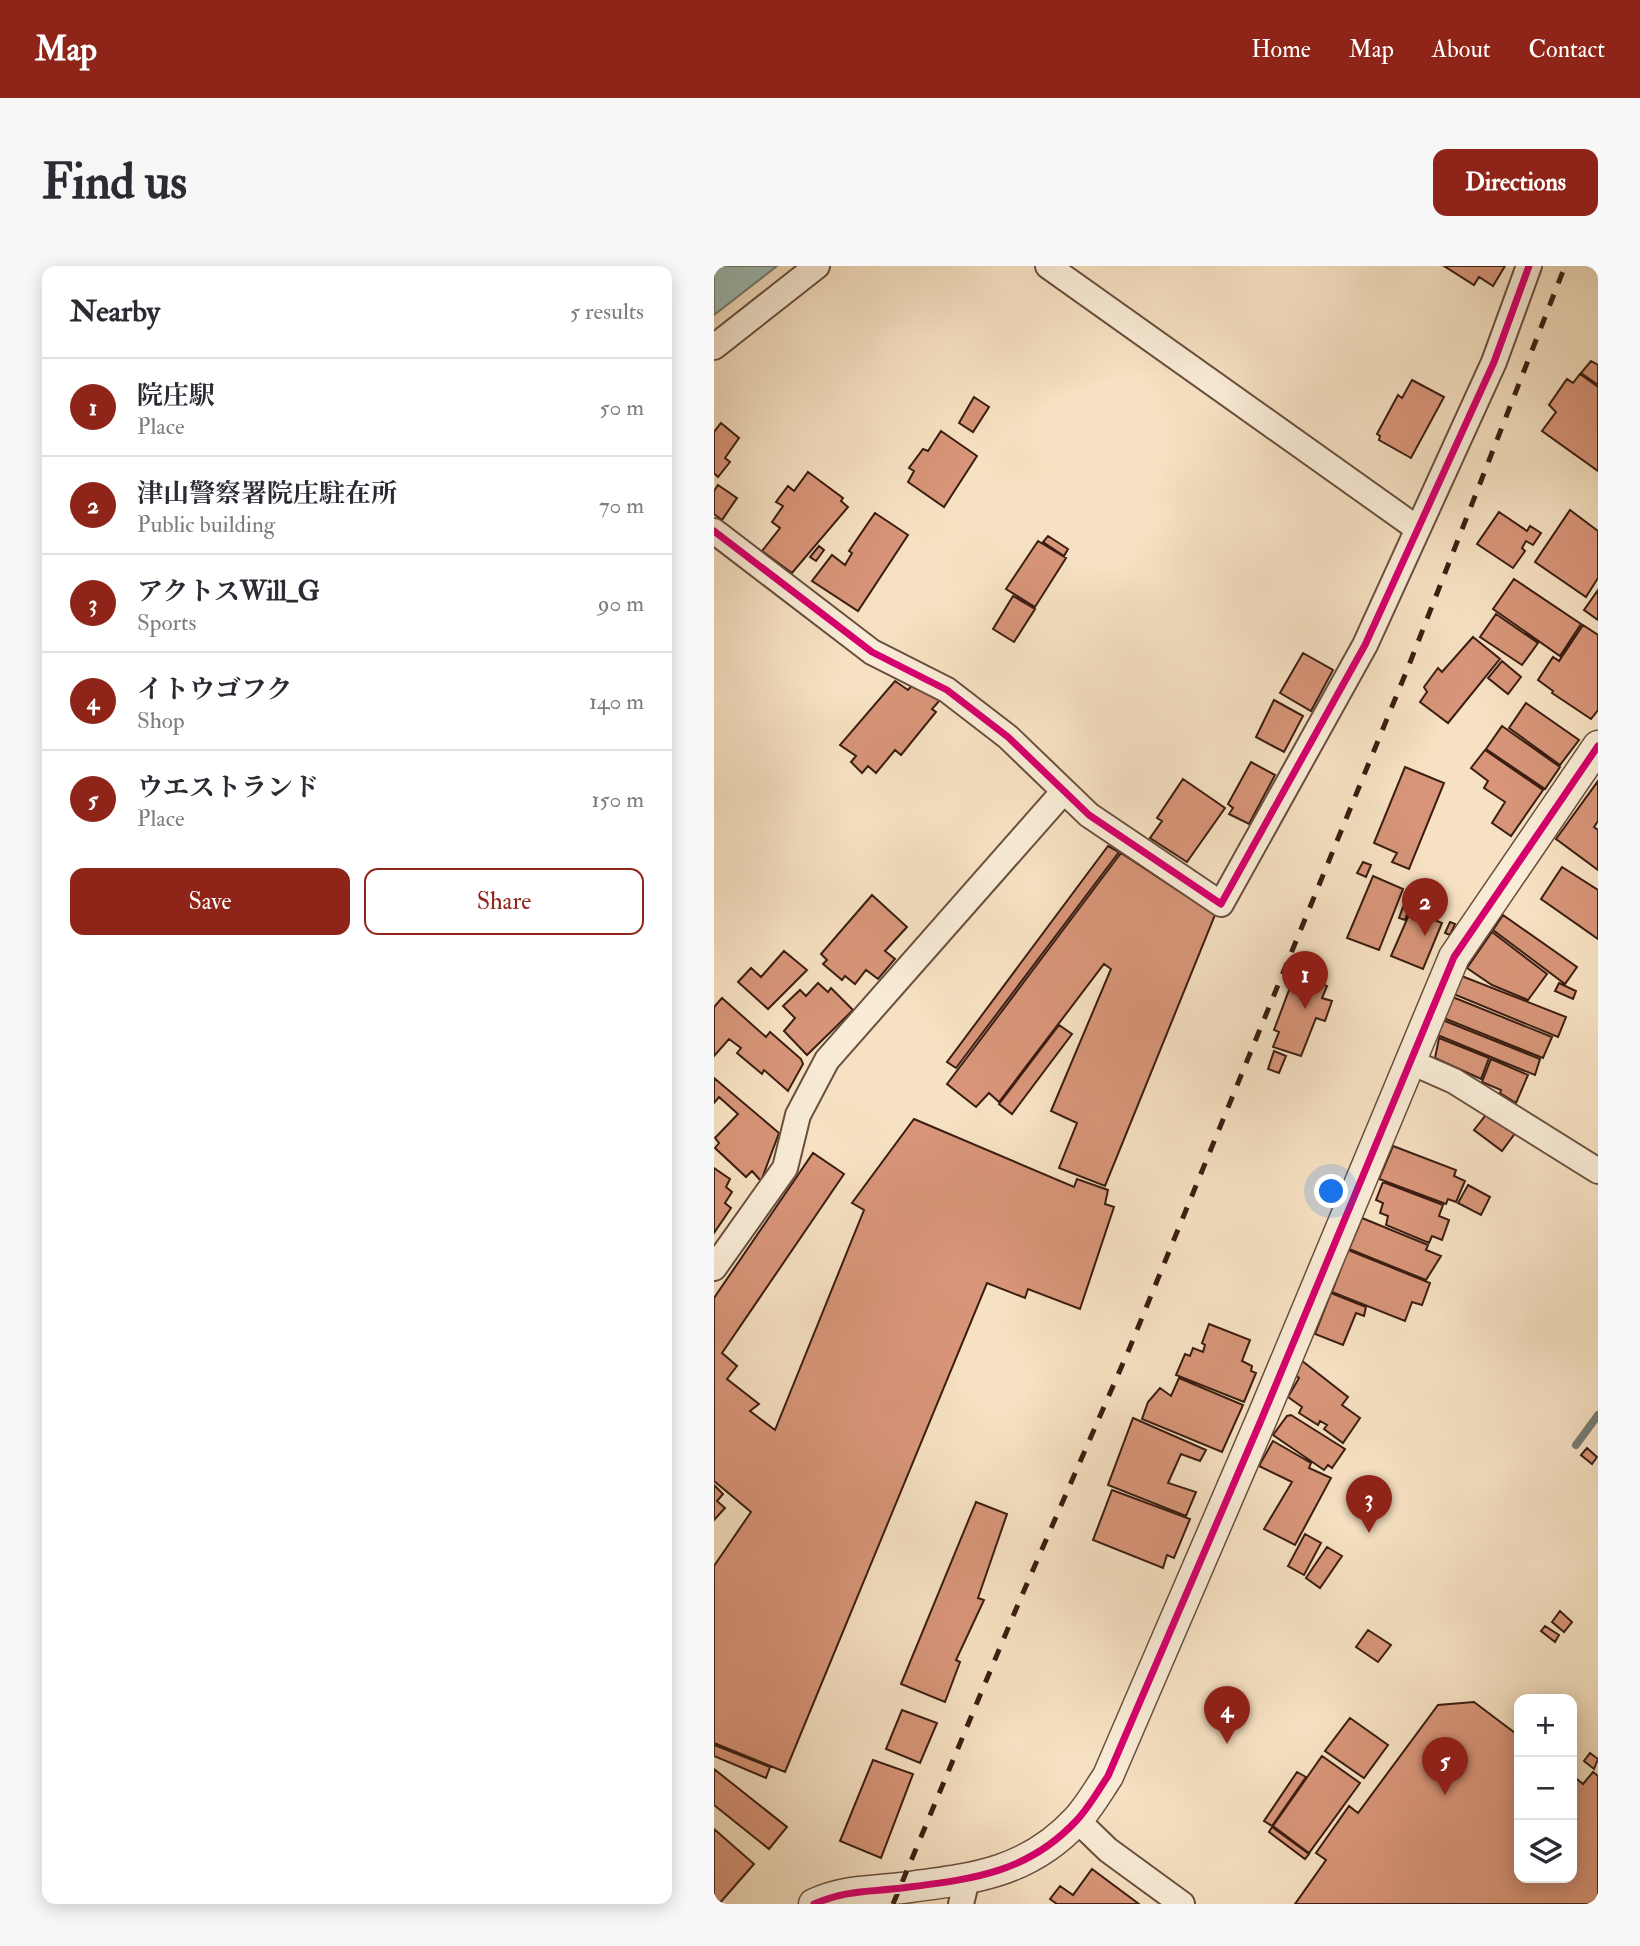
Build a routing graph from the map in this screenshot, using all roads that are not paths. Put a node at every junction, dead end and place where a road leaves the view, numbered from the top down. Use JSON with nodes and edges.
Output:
{"nodes":[{"id":1,"x":817,"y":266,"type":"edge"},
{"id":2,"x":1048,"y":266,"type":"edge"},
{"id":3,"x":1529,"y":266,"type":"edge"},
{"id":4,"x":714,"y":347,"type":"edge"},
{"id":5,"x":1418,"y":529,"type":"junction"},
{"id":6,"x":714,"y":531,"type":"edge"},
{"id":7,"x":1598,"y":746,"type":"edge"},
{"id":8,"x":1064,"y":791,"type":"junction"},
{"id":9,"x":1410,"y":1062,"type":"junction"},
{"id":10,"x":1598,"y":1171,"type":"edge"},
{"id":11,"x":714,"y":1268,"type":"edge"},
{"id":12,"x":1077,"y":1820,"type":"junction"},
{"id":13,"x":964,"y":1891,"type":"edge"},
{"id":14,"x":814,"y":1904,"type":"edge"},
{"id":15,"x":1182,"y":1904,"type":"edge"}],
"edges":[{"from":1,"to":4,"type":"street"},
{"from":2,"to":5,"type":"street"},
{"from":3,"to":5,"type":"street"},
{"from":5,"to":8,"type":"street"},
{"from":6,"to":8,"type":"street"},
{"from":7,"to":9,"type":"street"},
{"from":8,"to":11,"type":"street"},
{"from":9,"to":10,"type":"street"},
{"from":9,"to":12,"type":"street"},
{"from":12,"to":13,"type":"street"},
{"from":12,"to":15,"type":"street"},
{"from":13,"to":14,"type":"street"}]}
